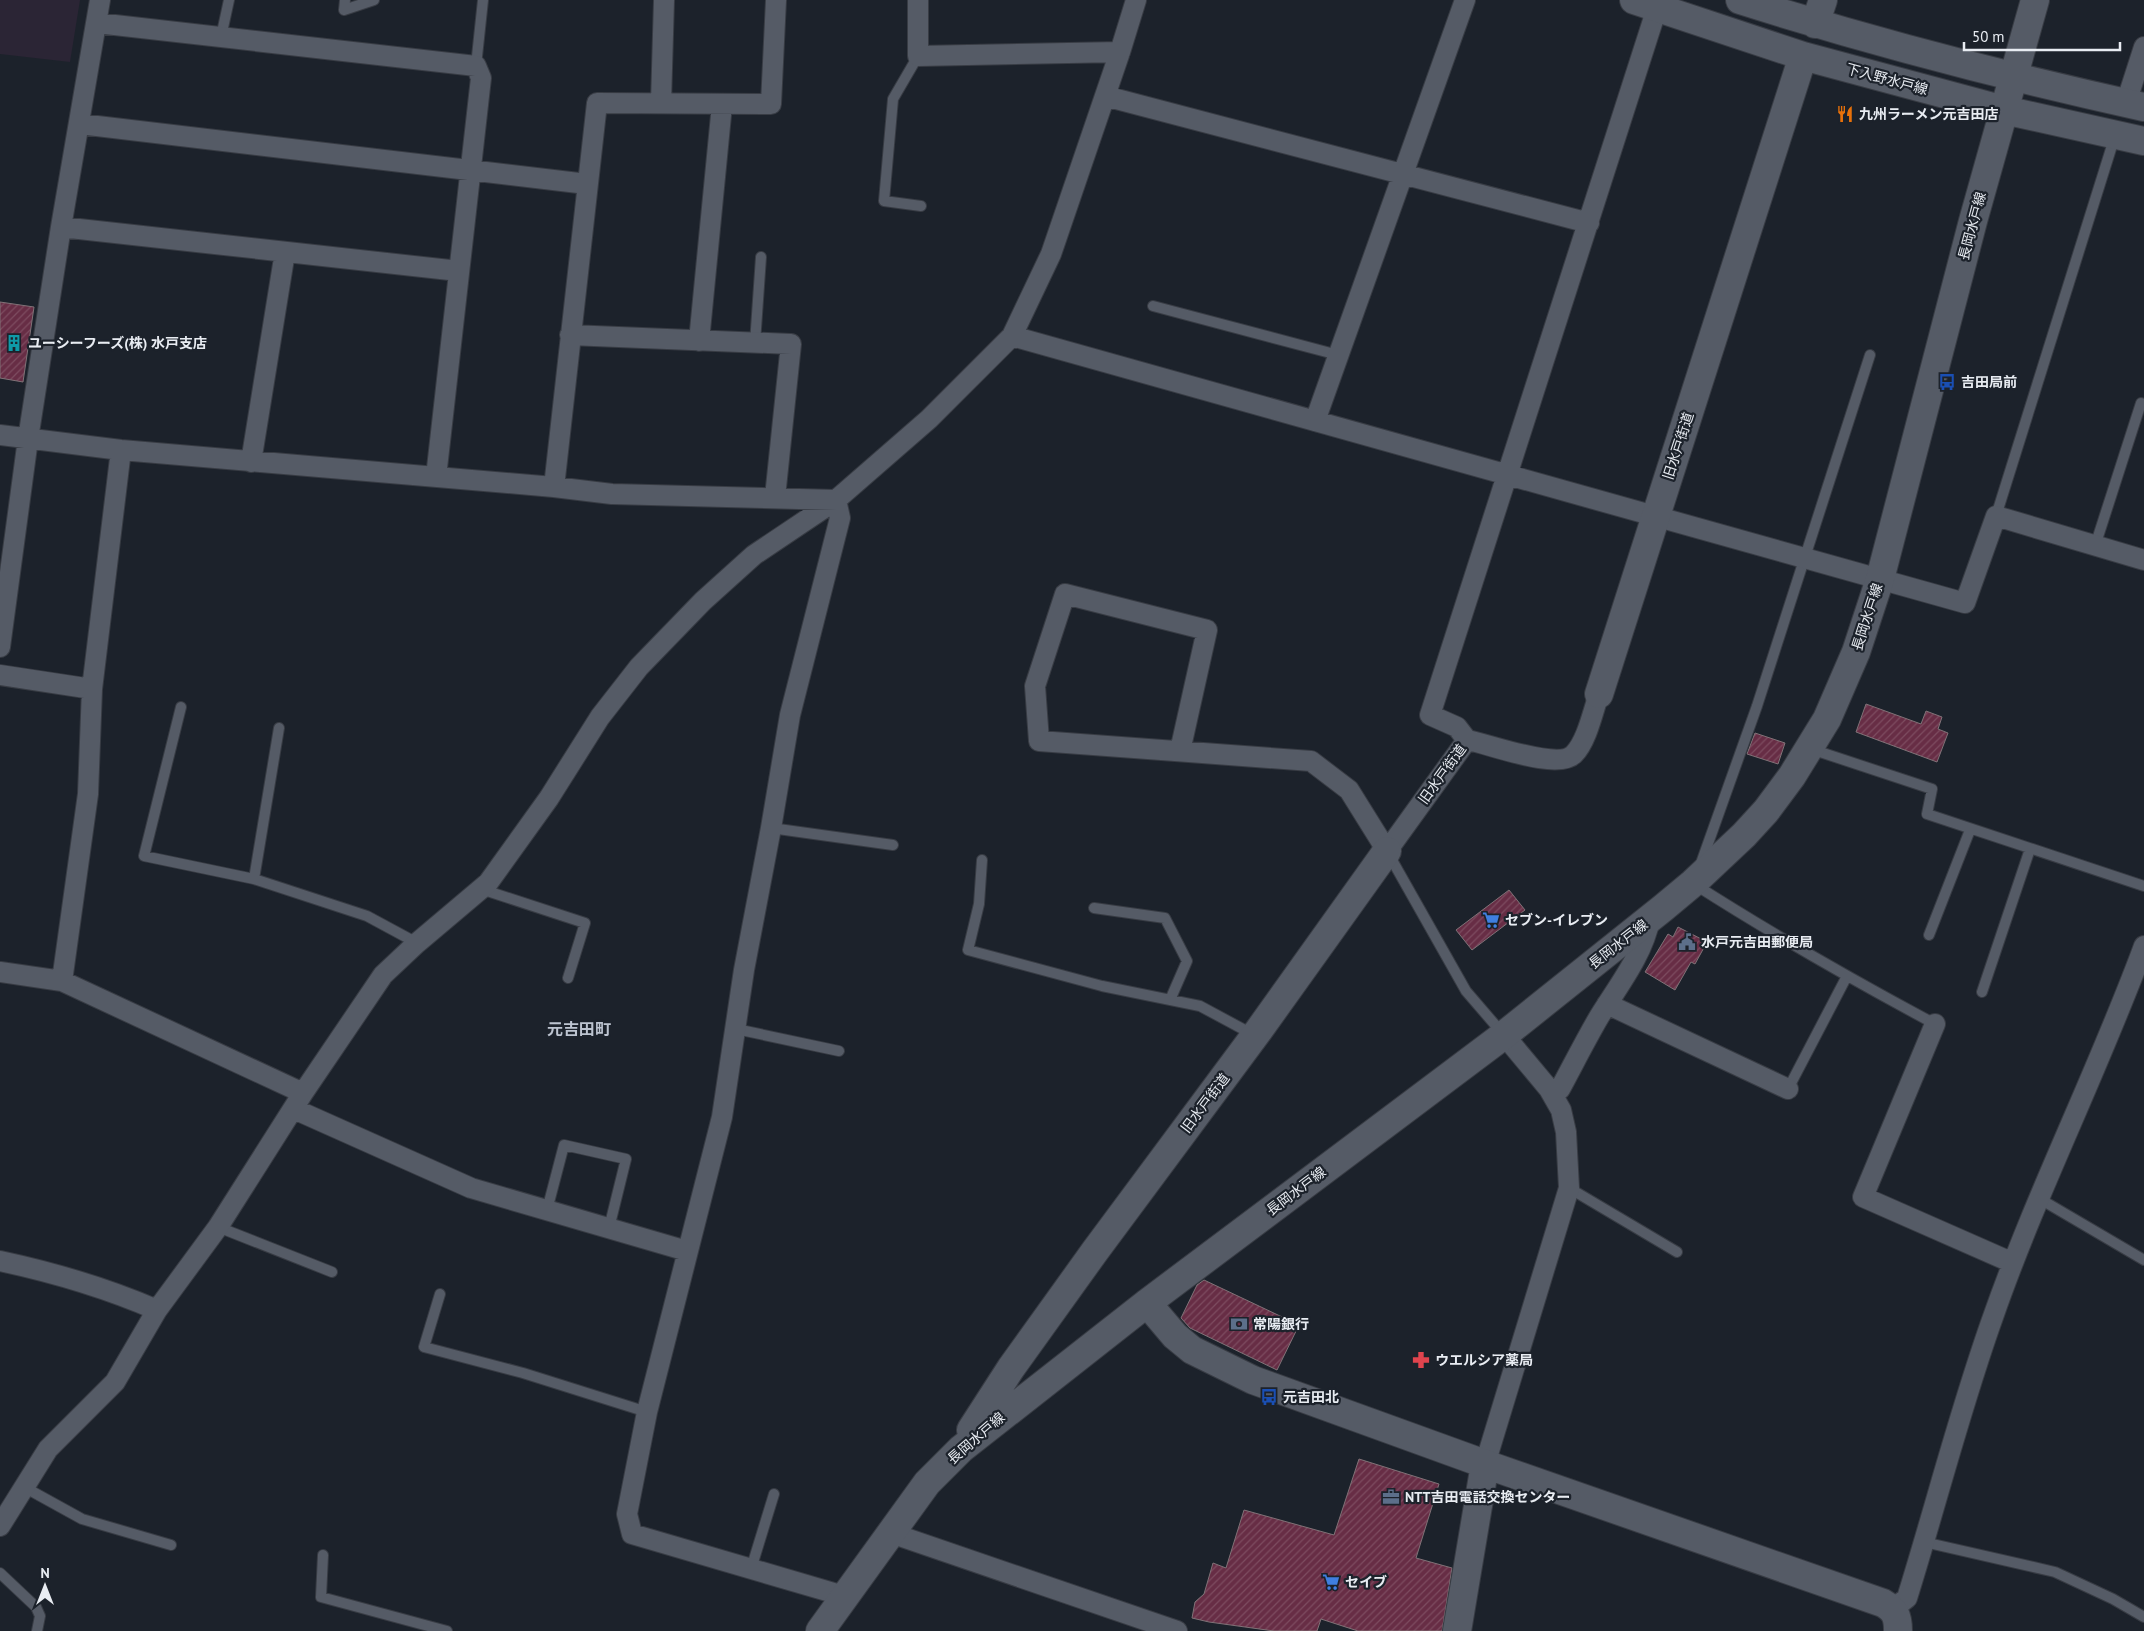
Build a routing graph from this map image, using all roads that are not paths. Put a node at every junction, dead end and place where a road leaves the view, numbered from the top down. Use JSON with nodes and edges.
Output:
{"nodes":[{"id":1,"x":100,"y":0,"type":"edge"},
{"id":2,"x":229,"y":0,"type":"edge"},
{"id":3,"x":345,"y":0,"type":"edge"},
{"id":4,"x":374,"y":0,"type":"edge"},
{"id":5,"x":483,"y":0,"type":"edge"},
{"id":6,"x":664,"y":0,"type":"edge"},
{"id":7,"x":776,"y":0,"type":"edge"},
{"id":8,"x":918,"y":0,"type":"edge"},
{"id":9,"x":1136,"y":0,"type":"edge"},
{"id":10,"x":1465,"y":0,"type":"edge"},
{"id":11,"x":1740,"y":0,"type":"edge"},
{"id":12,"x":2035,"y":0,"type":"edge"},
{"id":13,"x":1646,"y":4,"type":"edge"},
{"id":14,"x":1819,"y":12,"type":"edge"},
{"id":15,"x":97,"y":23,"type":"junction"},
{"id":16,"x":221,"y":37,"type":"junction"},
{"id":17,"x":2144,"y":47,"type":"edge"},
{"id":18,"x":1120,"y":52,"type":"junction"},
{"id":19,"x":918,"y":56,"type":"junction"},
{"id":20,"x":1803,"y":56,"type":"junction"},
{"id":21,"x":476,"y":66,"type":"junction"},
{"id":22,"x":2014,"y":76,"type":"junction"},
{"id":23,"x":1105,"y":96,"type":"junction"},
{"id":24,"x":660,"y":103,"type":"junction"},
{"id":25,"x":722,"y":104,"type":"junction"},
{"id":26,"x":2135,"y":105,"type":"edge"},
{"id":27,"x":2004,"y":110,"type":"junction"},
{"id":28,"x":80,"y":124,"type":"junction"},
{"id":29,"x":2116,"y":135,"type":"junction"},
{"id":30,"x":2144,"y":141,"type":"edge"},
{"id":31,"x":471,"y":171,"type":"junction"},
{"id":32,"x":1402,"y":174,"type":"junction"},
{"id":33,"x":587,"y":184,"type":"junction"},
{"id":34,"x":921,"y":206,"type":"dead end"},
{"id":35,"x":1589,"y":223,"type":"junction"},
{"id":36,"x":61,"y":227,"type":"junction"},
{"id":37,"x":284,"y":252,"type":"junction"},
{"id":38,"x":762,"y":257,"type":"dead end"},
{"id":39,"x":460,"y":271,"type":"junction"},
{"id":40,"x":1154,"y":306,"type":"dead end"},
{"id":41,"x":570,"y":335,"type":"junction"},
{"id":42,"x":1012,"y":336,"type":"junction"},
{"id":43,"x":699,"y":341,"type":"junction"},
{"id":44,"x":755,"y":343,"type":"junction"},
{"id":45,"x":1338,"y":355,"type":"junction"},
{"id":46,"x":1870,"y":355,"type":"dead end"},
{"id":47,"x":2141,"y":403,"type":"dead end"},
{"id":48,"x":1315,"y":421,"type":"junction"},
{"id":49,"x":0,"y":435,"type":"edge"},
{"id":50,"x":28,"y":439,"type":"junction"},
{"id":51,"x":121,"y":450,"type":"junction"},
{"id":52,"x":251,"y":462,"type":"junction"},
{"id":53,"x":1508,"y":475,"type":"junction"},
{"id":54,"x":436,"y":477,"type":"junction"},
{"id":55,"x":554,"y":487,"type":"junction"},
{"id":56,"x":775,"y":497,"type":"junction"},
{"id":57,"x":836,"y":500,"type":"junction"},
{"id":58,"x":1656,"y":516,"type":"junction"},
{"id":59,"x":1996,"y":516,"type":"junction"},
{"id":60,"x":2095,"y":546,"type":"junction"},
{"id":61,"x":1805,"y":558,"type":"junction"},
{"id":62,"x":2144,"y":560,"type":"edge"},
{"id":63,"x":1880,"y":579,"type":"junction"},
{"id":64,"x":0,"y":647,"type":"edge"},
{"id":65,"x":0,"y":675,"type":"edge"},
{"id":66,"x":92,"y":689,"type":"junction"},
{"id":67,"x":1599,"y":694,"type":"joint"},
{"id":68,"x":181,"y":707,"type":"dead end"},
{"id":69,"x":279,"y":728,"type":"dead end"},
{"id":70,"x":1467,"y":740,"type":"junction"},
{"id":71,"x":1810,"y":748,"type":"junction"},
{"id":72,"x":1180,"y":751,"type":"junction"},
{"id":73,"x":771,"y":828,"type":"junction"},
{"id":74,"x":1970,"y":830,"type":"junction"},
{"id":75,"x":893,"y":845,"type":"dead end"},
{"id":76,"x":2030,"y":849,"type":"junction"},
{"id":77,"x":1387,"y":851,"type":"junction"},
{"id":78,"x":982,"y":860,"type":"dead end"},
{"id":79,"x":254,"y":878,"type":"junction"},
{"id":80,"x":1693,"y":883,"type":"junction"},
{"id":81,"x":2144,"y":886,"type":"edge"},
{"id":82,"x":481,"y":889,"type":"junction"},
{"id":83,"x":1094,"y":908,"type":"dead end"},
{"id":84,"x":1650,"y":919,"type":"junction"},
{"id":85,"x":1929,"y":935,"type":"dead end"},
{"id":86,"x":417,"y":943,"type":"junction"},
{"id":87,"x":2144,"y":946,"type":"edge"},
{"id":88,"x":0,"y":972,"type":"edge"},
{"id":89,"x":1846,"y":976,"type":"junction"},
{"id":90,"x":568,"y":978,"type":"dead end"},
{"id":91,"x":62,"y":981,"type":"junction"},
{"id":92,"x":1982,"y":992,"type":"dead end"},
{"id":93,"x":1170,"y":1000,"type":"junction"},
{"id":94,"x":1607,"y":1004,"type":"junction"},
{"id":95,"x":1935,"y":1024,"type":"joint"},
{"id":96,"x":736,"y":1029,"type":"junction"},
{"id":97,"x":1504,"y":1034,"type":"junction"},
{"id":98,"x":1255,"y":1035,"type":"junction"},
{"id":99,"x":839,"y":1051,"type":"dead end"},
{"id":100,"x":1788,"y":1089,"type":"joint"},
{"id":101,"x":1552,"y":1094,"type":"junction"},
{"id":102,"x":299,"y":1101,"type":"junction"},
{"id":103,"x":1569,"y":1188,"type":"junction"},
{"id":104,"x":2040,"y":1199,"type":"junction"},
{"id":105,"x":547,"y":1210,"type":"junction"},
{"id":106,"x":218,"y":1227,"type":"junction"},
{"id":107,"x":609,"y":1228,"type":"junction"},
{"id":108,"x":688,"y":1251,"type":"junction"},
{"id":109,"x":1677,"y":1252,"type":"dead end"},
{"id":110,"x":2144,"y":1260,"type":"edge"},
{"id":111,"x":0,"y":1261,"type":"edge"},
{"id":112,"x":2013,"y":1263,"type":"junction"},
{"id":113,"x":332,"y":1272,"type":"dead end"},
{"id":114,"x":440,"y":1294,"type":"dead end"},
{"id":115,"x":1147,"y":1304,"type":"junction"},
{"id":116,"x":157,"y":1310,"type":"junction"},
{"id":117,"x":646,"y":1412,"type":"junction"},
{"id":118,"x":960,"y":1449,"type":"junction"},
{"id":119,"x":1485,"y":1464,"type":"junction"},
{"id":120,"x":24,"y":1487,"type":"junction"},
{"id":121,"x":774,"y":1494,"type":"dead end"},
{"id":122,"x":0,"y":1526,"type":"edge"},
{"id":123,"x":891,"y":1533,"type":"junction"},
{"id":124,"x":1924,"y":1542,"type":"junction"},
{"id":125,"x":171,"y":1545,"type":"dead end"},
{"id":126,"x":323,"y":1556,"type":"dead end"},
{"id":127,"x":751,"y":1569,"type":"junction"},
{"id":128,"x":0,"y":1572,"type":"edge"},
{"id":129,"x":844,"y":1596,"type":"junction"},
{"id":130,"x":2144,"y":1617,"type":"edge"},
{"id":131,"x":1896,"y":1620,"type":"edge"},
{"id":132,"x":37,"y":1631,"type":"edge"},
{"id":133,"x":447,"y":1631,"type":"edge"},
{"id":134,"x":820,"y":1631,"type":"edge"},
{"id":135,"x":1177,"y":1631,"type":"edge"},
{"id":136,"x":1457,"y":1631,"type":"edge"}],
"edges":[{"from":1,"to":15,"type":"street"},
{"from":2,"to":16,"type":"lane"},
{"from":3,"to":4,"type":"lane"},
{"from":5,"to":21,"type":"lane"},
{"from":6,"to":24,"type":"street"},
{"from":7,"to":25,"type":"street"},
{"from":8,"to":19,"type":"street"},
{"from":9,"to":18,"type":"street"},
{"from":10,"to":32,"type":"street"},
{"from":11,"to":14,"type":"main road"},
{"from":12,"to":22,"type":"main road","name":"長岡水戸線"},
{"from":13,"to":20,"type":"main road","name":"下入野水戸線"},
{"from":13,"to":35,"type":"street"},
{"from":14,"to":22,"type":"main road"},
{"from":15,"to":16,"type":"street"},
{"from":15,"to":28,"type":"street"},
{"from":16,"to":21,"type":"street"},
{"from":17,"to":26,"type":"street"},
{"from":18,"to":19,"type":"street"},
{"from":18,"to":23,"type":"street"},
{"from":19,"to":34,"type":"lane"},
{"from":20,"to":27,"type":"main road","name":"下入野水戸線"},
{"from":20,"to":58,"type":"main road","name":"旧水戸街道"},
{"from":21,"to":31,"type":"street"},
{"from":22,"to":26,"type":"main road"},
{"from":22,"to":27,"type":"main road","name":"長岡水戸線"},
{"from":23,"to":32,"type":"street"},
{"from":23,"to":42,"type":"street"},
{"from":24,"to":25,"type":"street"},
{"from":24,"to":33,"type":"street"},
{"from":25,"to":43,"type":"street"},
{"from":27,"to":29,"type":"main road","name":"下入野水戸線"},
{"from":27,"to":63,"type":"main road","name":"長岡水戸線"},
{"from":28,"to":31,"type":"street"},
{"from":28,"to":36,"type":"street"},
{"from":29,"to":30,"type":"main road","name":"下入野水戸線"},
{"from":29,"to":59,"type":"lane"},
{"from":31,"to":33,"type":"street"},
{"from":31,"to":39,"type":"street"},
{"from":32,"to":35,"type":"street"},
{"from":32,"to":45,"type":"street"},
{"from":33,"to":41,"type":"street"},
{"from":35,"to":53,"type":"street"},
{"from":36,"to":37,"type":"street"},
{"from":36,"to":50,"type":"street"},
{"from":37,"to":39,"type":"street"},
{"from":37,"to":52,"type":"street"},
{"from":38,"to":44,"type":"lane"},
{"from":39,"to":54,"type":"street"},
{"from":40,"to":45,"type":"lane"},
{"from":41,"to":43,"type":"street"},
{"from":41,"to":55,"type":"street"},
{"from":42,"to":48,"type":"street"},
{"from":42,"to":57,"type":"street"},
{"from":43,"to":44,"type":"street"},
{"from":44,"to":56,"type":"street"},
{"from":45,"to":48,"type":"street"},
{"from":46,"to":61,"type":"lane"},
{"from":47,"to":60,"type":"lane"},
{"from":48,"to":53,"type":"street"},
{"from":49,"to":50,"type":"street"},
{"from":50,"to":51,"type":"street"},
{"from":50,"to":64,"type":"street"},
{"from":51,"to":52,"type":"street"},
{"from":51,"to":66,"type":"street"},
{"from":52,"to":54,"type":"street"},
{"from":53,"to":58,"type":"street"},
{"from":53,"to":70,"type":"street"},
{"from":54,"to":55,"type":"street"},
{"from":55,"to":56,"type":"street"},
{"from":56,"to":57,"type":"street"},
{"from":57,"to":73,"type":"street"},
{"from":57,"to":82,"type":"street"},
{"from":58,"to":61,"type":"street"},
{"from":58,"to":67,"type":"main road","name":"旧水戸街道"},
{"from":59,"to":60,"type":"street"},
{"from":59,"to":63,"type":"street"},
{"from":60,"to":62,"type":"street"},
{"from":61,"to":63,"type":"street"},
{"from":61,"to":80,"type":"lane"},
{"from":63,"to":71,"type":"main road","name":"長岡水戸線"},
{"from":65,"to":66,"type":"street"},
{"from":66,"to":91,"type":"street"},
{"from":67,"to":70,"type":"street","name":"旧水戸街道"},
{"from":68,"to":79,"type":"lane"},
{"from":69,"to":79,"type":"lane"},
{"from":70,"to":77,"type":"street","name":"旧水戸街道"},
{"from":71,"to":74,"type":"lane"},
{"from":71,"to":80,"type":"main road","name":"長岡水戸線"},
{"from":72,"to":72,"type":"street"},
{"from":72,"to":77,"type":"street"},
{"from":73,"to":75,"type":"lane"},
{"from":73,"to":96,"type":"street"},
{"from":74,"to":76,"type":"lane"},
{"from":74,"to":85,"type":"lane"},
{"from":76,"to":81,"type":"lane"},
{"from":76,"to":92,"type":"lane"},
{"from":77,"to":97,"type":"lane"},
{"from":77,"to":98,"type":"main road","name":"旧水戸街道"},
{"from":78,"to":93,"type":"lane"},
{"from":79,"to":86,"type":"lane"},
{"from":80,"to":84,"type":"main road","name":"長岡水戸線"},
{"from":80,"to":89,"type":"lane"},
{"from":82,"to":86,"type":"street"},
{"from":82,"to":90,"type":"lane"},
{"from":83,"to":93,"type":"lane"},
{"from":84,"to":94,"type":"street"},
{"from":84,"to":97,"type":"main road","name":"長岡水戸線"},
{"from":86,"to":102,"type":"street"},
{"from":87,"to":104,"type":"street"},
{"from":88,"to":91,"type":"street"},
{"from":89,"to":95,"type":"lane"},
{"from":89,"to":100,"type":"lane"},
{"from":91,"to":102,"type":"street"},
{"from":93,"to":98,"type":"lane"},
{"from":94,"to":100,"type":"street"},
{"from":94,"to":101,"type":"street"},
{"from":95,"to":112,"type":"street"},
{"from":96,"to":99,"type":"lane"},
{"from":96,"to":108,"type":"street"},
{"from":97,"to":101,"type":"street"},
{"from":97,"to":115,"type":"main road","name":"長岡水戸線"},
{"from":98,"to":118,"type":"main road","name":"旧水戸街道"},
{"from":101,"to":103,"type":"street"},
{"from":102,"to":105,"type":"street"},
{"from":102,"to":106,"type":"street"},
{"from":103,"to":109,"type":"lane"},
{"from":103,"to":119,"type":"street"},
{"from":104,"to":110,"type":"lane"},
{"from":104,"to":112,"type":"street"},
{"from":105,"to":107,"type":"street"},
{"from":105,"to":107,"type":"lane"},
{"from":106,"to":113,"type":"lane"},
{"from":106,"to":116,"type":"street"},
{"from":107,"to":108,"type":"street"},
{"from":108,"to":117,"type":"street"},
{"from":111,"to":116,"type":"street"},
{"from":112,"to":124,"type":"street"},
{"from":114,"to":117,"type":"lane"},
{"from":115,"to":118,"type":"main road","name":"長岡水戸線"},
{"from":115,"to":119,"type":"main road"},
{"from":116,"to":120,"type":"street"},
{"from":117,"to":127,"type":"street"},
{"from":118,"to":123,"type":"main road","name":"長岡水戸線"},
{"from":119,"to":131,"type":"main road"},
{"from":119,"to":136,"type":"main road"},
{"from":120,"to":122,"type":"street"},
{"from":120,"to":125,"type":"lane"},
{"from":121,"to":127,"type":"lane"},
{"from":123,"to":129,"type":"main road","name":"長岡水戸線"},
{"from":123,"to":135,"type":"street"},
{"from":124,"to":130,"type":"lane"},
{"from":124,"to":131,"type":"street"},
{"from":126,"to":133,"type":"lane"},
{"from":127,"to":129,"type":"street"},
{"from":128,"to":132,"type":"lane"},
{"from":129,"to":134,"type":"main road","name":"長岡水戸線"}]}
